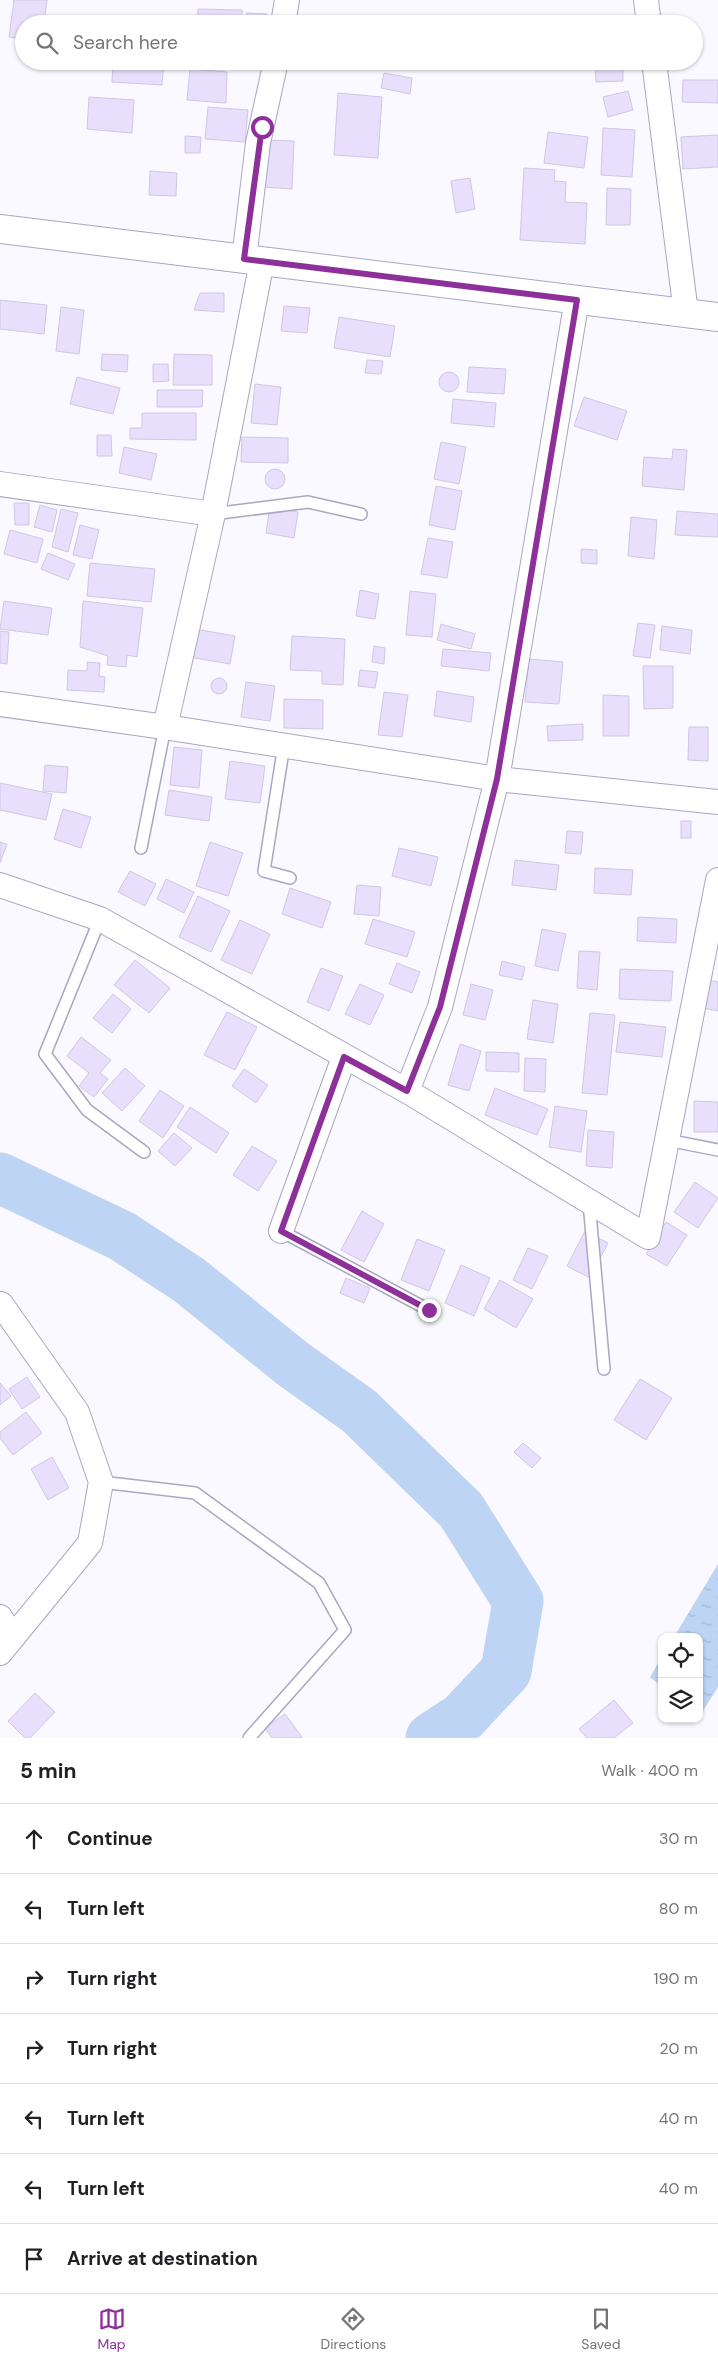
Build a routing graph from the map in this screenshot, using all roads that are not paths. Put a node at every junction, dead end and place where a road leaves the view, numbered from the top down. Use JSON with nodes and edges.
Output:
{"nodes":[{"id":1,"x":287,"y":0,"type":"edge"},
{"id":2,"x":646,"y":0,"type":"edge"},
{"id":3,"x":284,"y":15,"type":"edge"},
{"id":4,"x":648,"y":15,"type":"edge"},
{"id":5,"x":274,"y":70,"type":"edge"},
{"id":6,"x":655,"y":70,"type":"edge"},
{"id":7,"x":0,"y":229,"type":"edge"},
{"id":8,"x":253,"y":260,"type":"junction"},
{"id":9,"x":577,"y":300,"type":"junction"},
{"id":10,"x":686,"y":313,"type":"junction"},
{"id":11,"x":718,"y":317,"type":"edge"},
{"id":12,"x":0,"y":484,"type":"edge"},
{"id":13,"x":213,"y":514,"type":"junction"},
{"id":14,"x":361,"y":514,"type":"dead end"},
{"id":15,"x":0,"y":704,"type":"edge"},
{"id":16,"x":165,"y":726,"type":"junction"},
{"id":17,"x":284,"y":745,"type":"junction"},
{"id":18,"x":497,"y":779,"type":"junction"},
{"id":19,"x":718,"y":802,"type":"edge"},
{"id":20,"x":141,"y":848,"type":"dead end"},
{"id":21,"x":290,"y":878,"type":"dead end"},
{"id":22,"x":718,"y":880,"type":"edge"},
{"id":23,"x":0,"y":886,"type":"edge"},
{"id":24,"x":100,"y":919,"type":"junction"},
{"id":25,"x":344,"y":1057,"type":"junction"},
{"id":26,"x":407,"y":1091,"type":"junction"},
{"id":27,"x":667,"y":1140,"type":"junction"},
{"id":28,"x":718,"y":1150,"type":"edge"},
{"id":29,"x":144,"y":1152,"type":"dead end"},
{"id":30,"x":589,"y":1202,"type":"junction"},
{"id":31,"x":281,"y":1231,"type":"joint"},
{"id":32,"x":1,"y":1304,"type":"dead end"},
{"id":33,"x":429,"y":1310,"type":"dead end"},
{"id":34,"x":604,"y":1369,"type":"dead end"},
{"id":35,"x":101,"y":1482,"type":"junction"},
{"id":36,"x":0,"y":1617,"type":"edge"},
{"id":37,"x":7,"y":1645,"type":"edge"},
{"id":38,"x":249,"y":1738,"type":"edge"}],
"edges":[{"from":1,"to":3,"type":"street"},
{"from":2,"to":4,"type":"street"},
{"from":5,"to":8,"type":"street"},
{"from":6,"to":10,"type":"street"},
{"from":7,"to":8,"type":"main road"},
{"from":8,"to":9,"type":"main road"},
{"from":8,"to":13,"type":"street"},
{"from":9,"to":10,"type":"main road"},
{"from":9,"to":18,"type":"street"},
{"from":10,"to":11,"type":"main road"},
{"from":12,"to":13,"type":"street"},
{"from":13,"to":14,"type":"lane"},
{"from":13,"to":16,"type":"street"},
{"from":15,"to":16,"type":"street"},
{"from":16,"to":17,"type":"street"},
{"from":16,"to":20,"type":"lane"},
{"from":17,"to":18,"type":"street"},
{"from":17,"to":21,"type":"lane"},
{"from":18,"to":19,"type":"street"},
{"from":18,"to":26,"type":"street"},
{"from":22,"to":27,"type":"street"},
{"from":23,"to":24,"type":"street"},
{"from":24,"to":25,"type":"street"},
{"from":24,"to":29,"type":"lane"},
{"from":25,"to":26,"type":"street"},
{"from":25,"to":31,"type":"street"},
{"from":26,"to":30,"type":"street"},
{"from":27,"to":28,"type":"lane"},
{"from":27,"to":30,"type":"street"},
{"from":30,"to":34,"type":"lane"},
{"from":31,"to":33,"type":"lane"},
{"from":32,"to":35,"type":"street"},
{"from":35,"to":37,"type":"street"},
{"from":35,"to":38,"type":"lane"},
{"from":36,"to":37,"type":"street"}]}
